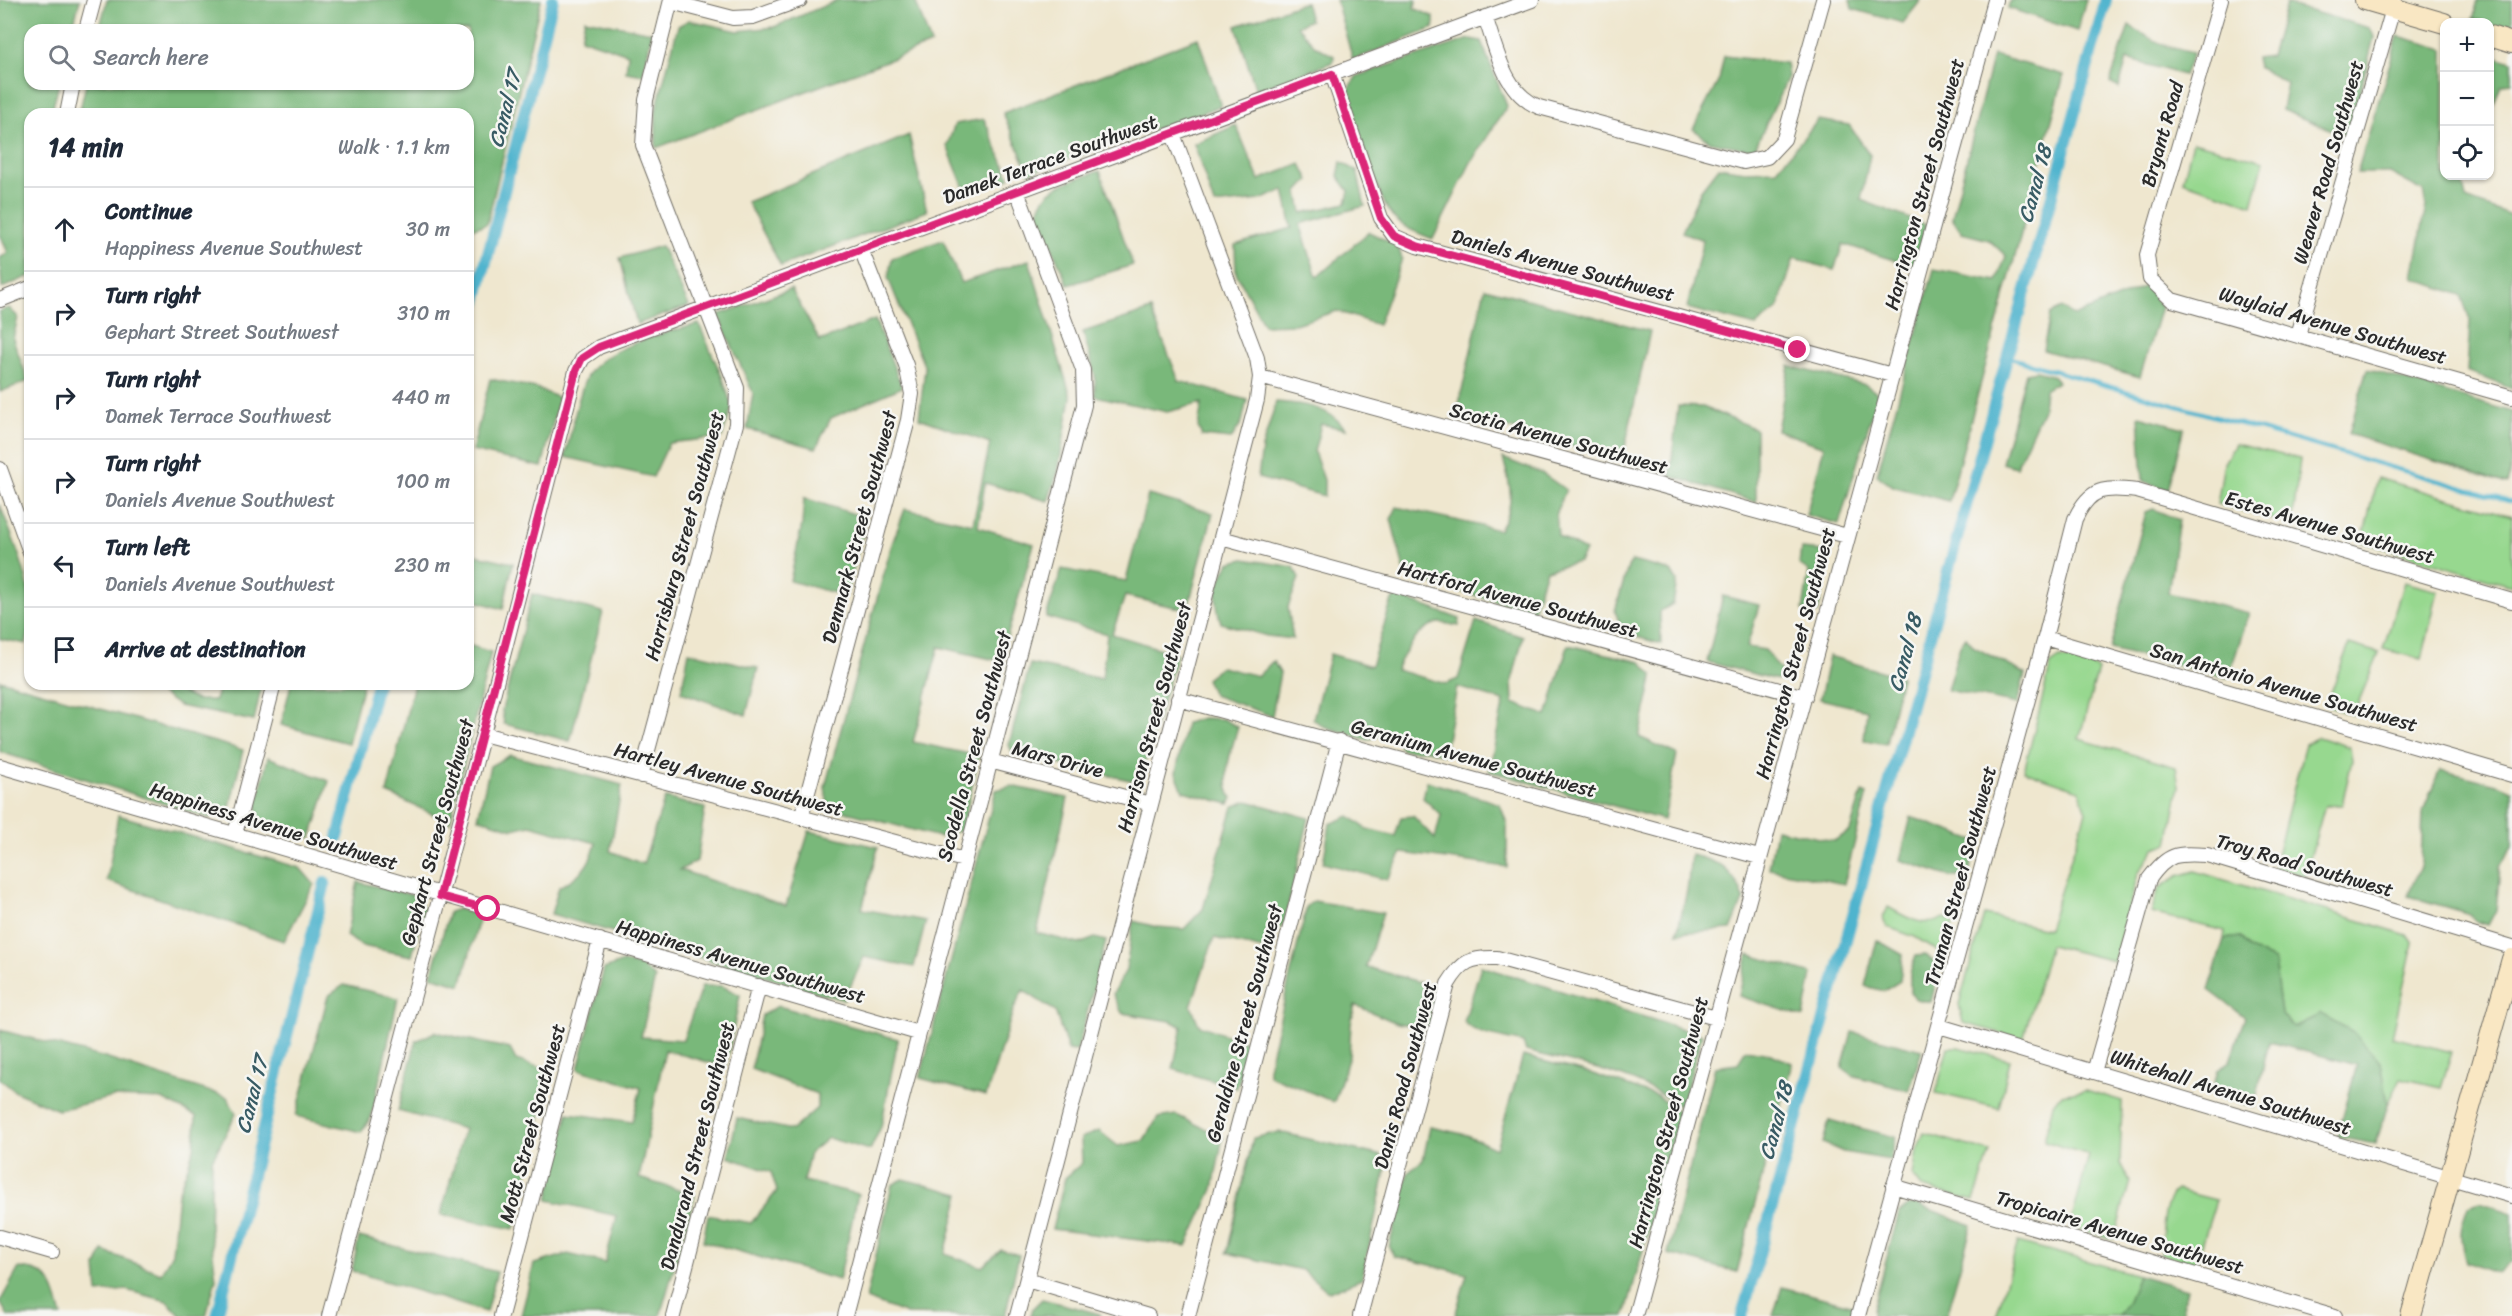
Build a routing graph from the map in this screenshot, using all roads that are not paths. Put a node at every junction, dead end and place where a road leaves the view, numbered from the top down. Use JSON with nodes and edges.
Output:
{"nodes":[{"id":1,"x":94,"y":0,"type":"edge"},
{"id":2,"x":800,"y":0,"type":"edge"},
{"id":3,"x":1532,"y":0,"type":"edge"},
{"id":4,"x":1823,"y":0,"type":"edge"},
{"id":5,"x":1995,"y":0,"type":"edge"},
{"id":6,"x":2221,"y":0,"type":"edge"},
{"id":7,"x":2365,"y":0,"type":"edge"},
{"id":8,"x":671,"y":1,"type":"edge"},
{"id":9,"x":2394,"y":4,"type":"edge"},
{"id":10,"x":1485,"y":18,"type":"junction"},
{"id":11,"x":2440,"y":21,"type":"edge"},
{"id":12,"x":88,"y":24,"type":"edge"},
{"id":13,"x":2494,"y":37,"type":"edge"},
{"id":14,"x":2512,"y":43,"type":"edge"},
{"id":15,"x":1332,"y":74,"type":"junction"},
{"id":16,"x":72,"y":90,"type":"edge"},
{"id":17,"x":68,"y":108,"type":"edge"},
{"id":18,"x":1173,"y":134,"type":"junction"},
{"id":19,"x":1017,"y":191,"type":"junction"},
{"id":20,"x":861,"y":249,"type":"junction"},
{"id":21,"x":2150,"y":279,"type":"joint"},
{"id":22,"x":24,"y":290,"type":"edge"},
{"id":23,"x":0,"y":300,"type":"edge"},
{"id":24,"x":705,"y":308,"type":"junction"},
{"id":25,"x":2298,"y":335,"type":"junction"},
{"id":26,"x":582,"y":358,"type":"joint"},
{"id":27,"x":1892,"y":375,"type":"junction"},
{"id":28,"x":1260,"y":377,"type":"junction"},
{"id":29,"x":2512,"y":397,"type":"edge"},
{"id":30,"x":0,"y":469,"type":"edge"},
{"id":31,"x":2137,"y":491,"type":"joint"},
{"id":32,"x":24,"y":535,"type":"edge"},
{"id":33,"x":1847,"y":536,"type":"junction"},
{"id":34,"x":1221,"y":538,"type":"junction"},
{"id":35,"x":2512,"y":601,"type":"edge"},
{"id":36,"x":2045,"y":638,"type":"junction"},
{"id":37,"x":272,"y":690,"type":"edge"},
{"id":38,"x":1805,"y":697,"type":"junction"},
{"id":39,"x":1178,"y":699,"type":"junction"},
{"id":40,"x":483,"y":734,"type":"junction"},
{"id":41,"x":1339,"y":741,"type":"junction"},
{"id":42,"x":990,"y":761,"type":"junction"},
{"id":43,"x":0,"y":766,"type":"edge"},
{"id":44,"x":2512,"y":775,"type":"edge"},
{"id":45,"x":641,"y":776,"type":"junction"},
{"id":46,"x":1151,"y":804,"type":"junction"},
{"id":47,"x":801,"y":818,"type":"junction"},
{"id":48,"x":235,"y":834,"type":"junction"},
{"id":49,"x":1759,"y":857,"type":"junction"},
{"id":50,"x":964,"y":860,"type":"junction"},
{"id":51,"x":440,"y":896,"type":"junction"},
{"id":52,"x":600,"y":940,"type":"junction"},
{"id":53,"x":2512,"y":947,"type":"edge"},
{"id":54,"x":2512,"y":959,"type":"edge"},
{"id":55,"x":759,"y":986,"type":"junction"},
{"id":56,"x":1716,"y":1018,"type":"junction"},
{"id":57,"x":1939,"y":1026,"type":"junction"},
{"id":58,"x":918,"y":1033,"type":"junction"},
{"id":59,"x":2094,"y":1072,"type":"junction"},
{"id":60,"x":2451,"y":1178,"type":"junction"},
{"id":61,"x":1893,"y":1186,"type":"junction"},
{"id":62,"x":2512,"y":1196,"type":"edge"},
{"id":63,"x":0,"y":1237,"type":"edge"},
{"id":64,"x":52,"y":1252,"type":"dead end"},
{"id":65,"x":1027,"y":1280,"type":"junction"},
{"id":66,"x":329,"y":1316,"type":"edge"},
{"id":67,"x":501,"y":1316,"type":"edge"},
{"id":68,"x":673,"y":1316,"type":"edge"},
{"id":69,"x":845,"y":1316,"type":"edge"},
{"id":70,"x":1017,"y":1316,"type":"edge"},
{"id":71,"x":1148,"y":1316,"type":"edge"},
{"id":72,"x":1188,"y":1316,"type":"edge"},
{"id":73,"x":1360,"y":1316,"type":"edge"},
{"id":74,"x":1635,"y":1316,"type":"edge"},
{"id":75,"x":1858,"y":1316,"type":"edge"},
{"id":76,"x":2335,"y":1316,"type":"edge"},
{"id":77,"x":2411,"y":1316,"type":"edge"}],
"edges":[{"from":1,"to":12,"type":"street"},
{"from":2,"to":8,"type":"street"},
{"from":3,"to":10,"type":"street","name":"Damek Terrace Southwest"},
{"from":4,"to":10,"type":"street"},
{"from":5,"to":27,"type":"street","name":"Harrington Street Southwest"},
{"from":6,"to":21,"type":"street","name":"Bryant Road"},
{"from":7,"to":9,"type":"street"},
{"from":8,"to":24,"type":"street","name":"Harrisburg Street Southwest"},
{"from":9,"to":11,"type":"street"},
{"from":9,"to":25,"type":"street","name":"Weaver Road Southwest"},
{"from":10,"to":15,"type":"street","name":"Damek Terrace Southwest"},
{"from":13,"to":14,"type":"street"},
{"from":15,"to":18,"type":"street","name":"Damek Terrace Southwest"},
{"from":15,"to":27,"type":"street","name":"Daniels Avenue Southwest"},
{"from":16,"to":17,"type":"street"},
{"from":18,"to":19,"type":"street","name":"Damek Terrace Southwest"},
{"from":18,"to":28,"type":"street","name":"Harrison Street Southwest"},
{"from":19,"to":20,"type":"street","name":"Damek Terrace Southwest"},
{"from":19,"to":42,"type":"street","name":"Scodella Street Southwest"},
{"from":20,"to":24,"type":"street","name":"Damek Terrace Southwest"},
{"from":20,"to":47,"type":"street","name":"Denmark Street Southwest"},
{"from":21,"to":25,"type":"street","name":"Waylaid Avenue Southwest"},
{"from":22,"to":23,"type":"street"},
{"from":24,"to":26,"type":"street","name":"Damek Terrace Southwest"},
{"from":24,"to":45,"type":"street","name":"Harrisburg Street Southwest"},
{"from":25,"to":29,"type":"street","name":"Waylaid Avenue Southwest"},
{"from":26,"to":40,"type":"street","name":"Gephart Street Southwest"},
{"from":27,"to":33,"type":"street","name":"Harrington Street Southwest"},
{"from":28,"to":33,"type":"street","name":"Scotia Avenue Southwest"},
{"from":28,"to":34,"type":"street","name":"Harrison Street Southwest"},
{"from":30,"to":32,"type":"street"},
{"from":31,"to":35,"type":"street","name":"Estes Avenue Southwest"},
{"from":31,"to":36,"type":"street","name":"Truman Street Southwest"},
{"from":33,"to":38,"type":"street","name":"Harrington Street Southwest"},
{"from":34,"to":38,"type":"street","name":"Hartford Avenue Southwest"},
{"from":34,"to":39,"type":"street","name":"Harrison Street Southwest"},
{"from":36,"to":44,"type":"street","name":"San Antonio Avenue Southwest"},
{"from":36,"to":57,"type":"street","name":"Truman Street Southwest"},
{"from":37,"to":48,"type":"street"},
{"from":38,"to":49,"type":"street","name":"Harrington Street Southwest"},
{"from":39,"to":41,"type":"street","name":"Geranium Avenue Southwest"},
{"from":39,"to":46,"type":"street","name":"Harrison Street Southwest"},
{"from":40,"to":45,"type":"street","name":"Hartley Avenue Southwest"},
{"from":40,"to":51,"type":"street","name":"Gephart Street Southwest"},
{"from":41,"to":49,"type":"street","name":"Geranium Avenue Southwest"},
{"from":41,"to":72,"type":"street","name":"Geraldine Street Southwest"},
{"from":42,"to":46,"type":"street","name":"Mars Drive"},
{"from":42,"to":50,"type":"street","name":"Scodella Street Southwest"},
{"from":43,"to":48,"type":"street","name":"Happiness Avenue Southwest"},
{"from":45,"to":47,"type":"street","name":"Hartley Avenue Southwest"},
{"from":46,"to":65,"type":"street","name":"Harrison Street Southwest"},
{"from":47,"to":50,"type":"street","name":"Hartley Avenue Southwest"},
{"from":48,"to":51,"type":"street","name":"Happiness Avenue Southwest"},
{"from":49,"to":56,"type":"street","name":"Harrington Street Southwest"},
{"from":50,"to":58,"type":"street","name":"Scodella Street Southwest"},
{"from":51,"to":52,"type":"street","name":"Happiness Avenue Southwest"},
{"from":51,"to":66,"type":"street","name":"Gephart Street Southwest"},
{"from":52,"to":55,"type":"street","name":"Happiness Avenue Southwest"},
{"from":52,"to":67,"type":"street","name":"Mott Street Southwest"},
{"from":53,"to":59,"type":"street","name":"Troy Road Southwest"},
{"from":54,"to":60,"type":"street"},
{"from":55,"to":58,"type":"street","name":"Happiness Avenue Southwest"},
{"from":55,"to":68,"type":"street","name":"Dandurand Street Southwest"},
{"from":56,"to":73,"type":"street","name":"Danis Road Southwest"},
{"from":56,"to":74,"type":"street","name":"Harrington Street Southwest"},
{"from":57,"to":59,"type":"street","name":"Whitehall Avenue Southwest"},
{"from":57,"to":61,"type":"street","name":"Truman Street Southwest"},
{"from":58,"to":69,"type":"street","name":"Scodella Street Southwest"},
{"from":59,"to":60,"type":"street","name":"Whitehall Avenue Southwest"},
{"from":60,"to":62,"type":"street","name":"Whitehall Avenue Southwest"},
{"from":60,"to":77,"type":"street"},
{"from":61,"to":75,"type":"street","name":"Truman Street Southwest"},
{"from":61,"to":76,"type":"street","name":"Tropicaire Avenue Southwest"},
{"from":63,"to":64,"type":"street"},
{"from":65,"to":70,"type":"street","name":"Harrison Street Southwest"},
{"from":65,"to":71,"type":"street"}]}
